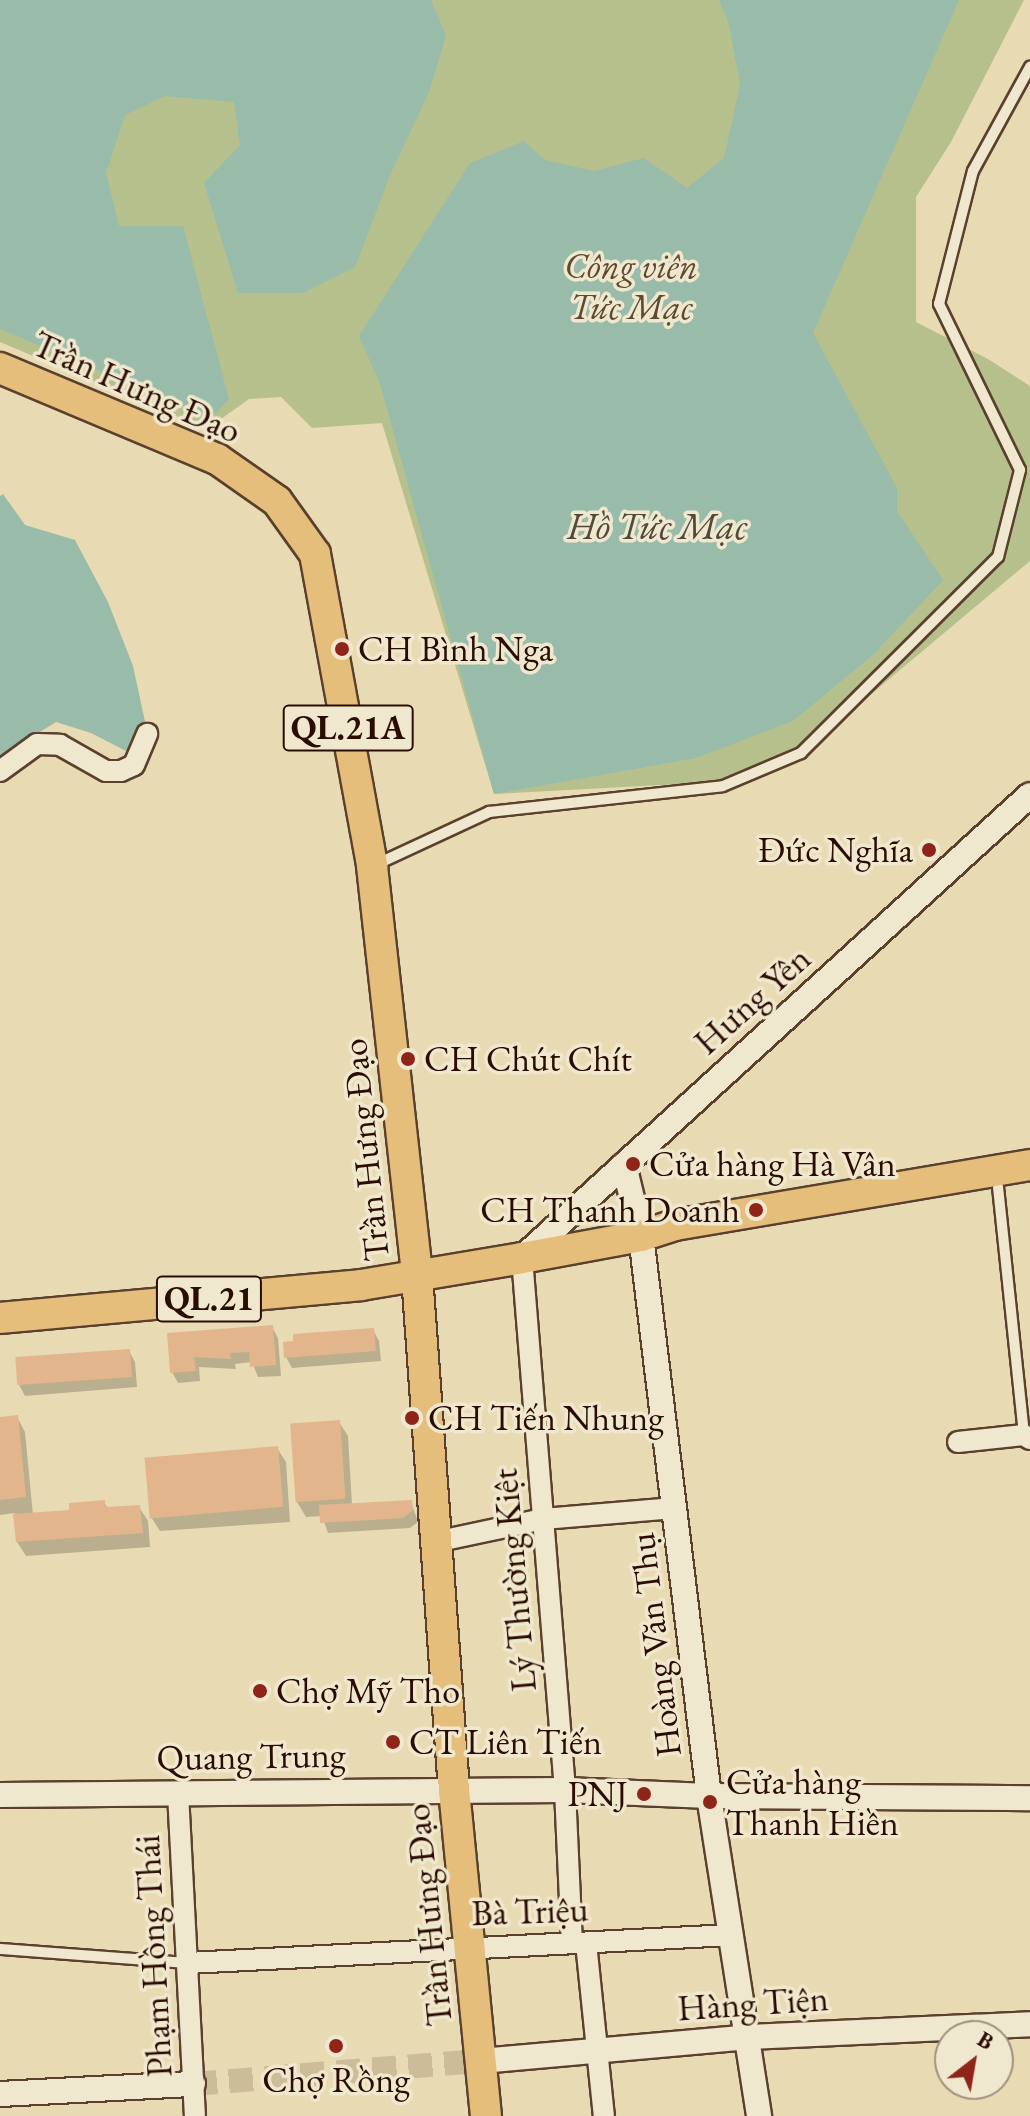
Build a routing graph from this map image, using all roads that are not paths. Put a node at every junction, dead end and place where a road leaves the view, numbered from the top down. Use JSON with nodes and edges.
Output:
{"nodes":[{"id":1,"x":1030,"y":67,"type":"edge"},
{"id":2,"x":0,"y":368,"type":"edge"},
{"id":3,"x":147,"y":734,"type":"dead end"},
{"id":4,"x":0,"y":771,"type":"edge"},
{"id":5,"x":1030,"y":795,"type":"edge"},
{"id":6,"x":372,"y":866,"type":"junction"},
{"id":7,"x":624,"y":1165,"type":"junction"},
{"id":8,"x":1030,"y":1165,"type":"edge"},
{"id":9,"x":1030,"y":1183,"type":"edge"},
{"id":10,"x":998,"y":1187,"type":"junction"},
{"id":11,"x":907,"y":1193,"type":"junction"},
{"id":12,"x":641,"y":1236,"type":"junction"},
{"id":13,"x":522,"y":1258,"type":"junction"},
{"id":14,"x":417,"y":1275,"type":"junction"},
{"id":15,"x":0,"y":1304,"type":"edge"},
{"id":16,"x":0,"y":1318,"type":"edge"},
{"id":17,"x":1027,"y":1437,"type":"edge"},
{"id":18,"x":958,"y":1442,"type":"dead end"},
{"id":19,"x":675,"y":1508,"type":"junction"},
{"id":20,"x":543,"y":1519,"type":"junction"},
{"id":21,"x":435,"y":1542,"type":"junction"},
{"id":22,"x":454,"y":1790,"type":"junction"},
{"id":23,"x":565,"y":1790,"type":"junction"},
{"id":24,"x":178,"y":1793,"type":"junction"},
{"id":25,"x":0,"y":1795,"type":"edge"},
{"id":26,"x":709,"y":1796,"type":"junction"},
{"id":27,"x":1030,"y":1798,"type":"edge"},
{"id":28,"x":732,"y":1935,"type":"junction"},
{"id":29,"x":579,"y":1943,"type":"junction"},
{"id":30,"x":469,"y":1947,"type":"junction"},
{"id":31,"x":0,"y":1949,"type":"edge"},
{"id":32,"x":188,"y":1963,"type":"junction"},
{"id":33,"x":1030,"y":2024,"type":"edge"},
{"id":34,"x":749,"y":2037,"type":"junction"},
{"id":35,"x":595,"y":2053,"type":"junction"},
{"id":36,"x":481,"y":2061,"type":"junction"},
{"id":37,"x":193,"y":2084,"type":"junction"},
{"id":38,"x":0,"y":2094,"type":"edge"},
{"id":39,"x":195,"y":2116,"type":"edge"},
{"id":40,"x":486,"y":2116,"type":"edge"},
{"id":41,"x":604,"y":2116,"type":"edge"},
{"id":42,"x":759,"y":2116,"type":"edge"}],
"edges":[{"from":1,"to":6,"type":"lane"},
{"from":2,"to":6,"type":"main road","name":"Trần Hưng Đạo","number":"QL.21A"},
{"from":3,"to":4,"type":"street"},
{"from":5,"to":7,"type":"street","name":"Hưng Yên"},
{"from":6,"to":14,"type":"main road","name":"Trần Hưng Đạo","number":"QL.21A"},
{"from":7,"to":12,"type":"street","name":"Hoàng Văn Thụ"},
{"from":7,"to":13,"type":"street","name":"Hưng Yên"},
{"from":8,"to":11,"type":"main road"},
{"from":9,"to":10,"type":"main road"},
{"from":10,"to":11,"type":"main road"},
{"from":10,"to":17,"type":"lane"},
{"from":11,"to":12,"type":"main road"},
{"from":12,"to":13,"type":"main road"},
{"from":12,"to":19,"type":"street","name":"Hoàng Văn Thụ"},
{"from":13,"to":14,"type":"main road"},
{"from":13,"to":20,"type":"street","name":"Lý Thường Kiệt"},
{"from":14,"to":15,"type":"main road","number":"QL.21"},
{"from":14,"to":16,"type":"main road","number":"QL.21"},
{"from":14,"to":21,"type":"main road","name":"Trần Hưng Đạo"},
{"from":17,"to":18,"type":"street"},
{"from":19,"to":20,"type":"street"},
{"from":19,"to":26,"type":"street","name":"Hoàng Văn Thụ"},
{"from":20,"to":21,"type":"street"},
{"from":20,"to":23,"type":"street","name":"Lý Thường Kiệt"},
{"from":21,"to":22,"type":"main road","name":"Trần Hưng Đạo"},
{"from":22,"to":23,"type":"street","name":"Quang Trung"},
{"from":22,"to":24,"type":"street","name":"Quang Trung"},
{"from":22,"to":30,"type":"main road","name":"Trần Hưng Đạo"},
{"from":23,"to":26,"type":"street","name":"Quang Trung"},
{"from":23,"to":29,"type":"street","name":"Lý Thường Kiệt"},
{"from":24,"to":25,"type":"street","name":"Quang Trung"},
{"from":24,"to":32,"type":"street","name":"Phạm Hồng Thái"},
{"from":26,"to":27,"type":"street","name":"Quang Trung"},
{"from":26,"to":28,"type":"street","name":"Hoàng Văn Thụ"},
{"from":28,"to":29,"type":"street","name":"Bà Triệu"},
{"from":28,"to":34,"type":"street","name":"Hoàng Văn Thụ"},
{"from":29,"to":30,"type":"street","name":"Bà Triệu"},
{"from":29,"to":35,"type":"street","name":"Lý Thường Kiệt"},
{"from":30,"to":32,"type":"street","name":"Bà Triệu"},
{"from":30,"to":36,"type":"main road","name":"Trần Hưng Đạo"},
{"from":31,"to":32,"type":"lane"},
{"from":32,"to":37,"type":"street","name":"Phạm Hồng Thái"},
{"from":33,"to":34,"type":"street","name":"Hàng Tiện"},
{"from":34,"to":35,"type":"street","name":"Hàng Tiện"},
{"from":34,"to":42,"type":"street","name":"Hoàng Văn Thụ"},
{"from":35,"to":36,"type":"street","name":"Hàng Tiện"},
{"from":35,"to":41,"type":"street","name":"Lý Thường Kiệt"},
{"from":36,"to":40,"type":"main road","name":"Trần Hưng Đạo"},
{"from":37,"to":38,"type":"street"},
{"from":37,"to":39,"type":"street","name":"Phạm Hồng Thái"}]}
